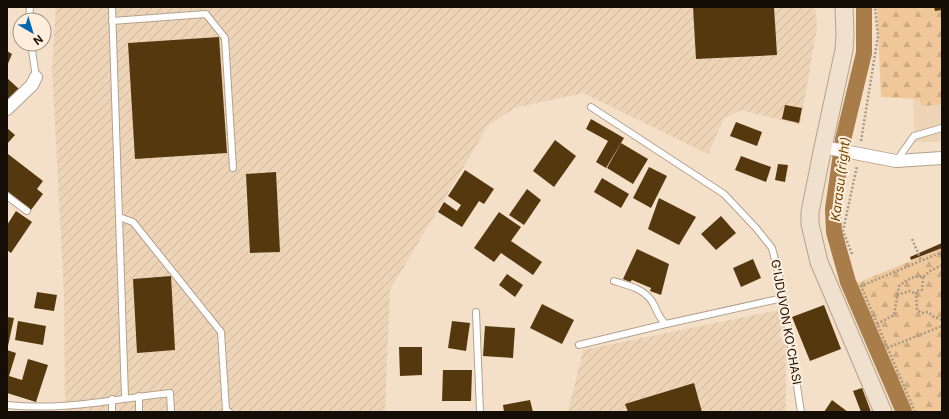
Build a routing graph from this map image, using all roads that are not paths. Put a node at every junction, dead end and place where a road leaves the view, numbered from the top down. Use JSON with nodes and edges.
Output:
{"nodes":[{"id":1,"x":112,"y":7,"type":"edge"},
{"id":2,"x":844,"y":7,"type":"edge"},
{"id":3,"x":112,"y":21,"type":"junction"},
{"id":4,"x":32,"y":52,"type":"edge"},
{"id":5,"x":36,"y":77,"type":"joint"},
{"id":6,"x":591,"y":107,"type":"dead end"},
{"id":7,"x":7,"y":109,"type":"edge"},
{"id":8,"x":942,"y":128,"type":"edge"},
{"id":9,"x":826,"y":148,"type":"junction"},
{"id":10,"x":942,"y":158,"type":"edge"},
{"id":11,"x":896,"y":161,"type":"junction"},
{"id":12,"x":233,"y":168,"type":"dead end"},
{"id":13,"x":7,"y":196,"type":"edge"},
{"id":14,"x":27,"y":211,"type":"dead end"},
{"id":15,"x":119,"y":217,"type":"junction"},
{"id":16,"x":614,"y":281,"type":"dead end"},
{"id":17,"x":783,"y":298,"type":"junction"},
{"id":18,"x":476,"y":312,"type":"dead end"},
{"id":19,"x":666,"y":324,"type":"junction"},
{"id":20,"x":579,"y":345,"type":"dead end"},
{"id":21,"x":139,"y":396,"type":"junction"},
{"id":22,"x":125,"y":397,"type":"junction"},
{"id":23,"x":112,"y":399,"type":"junction"},
{"id":24,"x":7,"y":405,"type":"edge"},
{"id":25,"x":112,"y":412,"type":"edge"},
{"id":26,"x":139,"y":412,"type":"edge"},
{"id":27,"x":171,"y":412,"type":"edge"},
{"id":28,"x":229,"y":412,"type":"edge"},
{"id":29,"x":480,"y":412,"type":"edge"},
{"id":30,"x":801,"y":412,"type":"edge"},
{"id":31,"x":883,"y":412,"type":"edge"}],
"edges":[{"from":1,"to":3,"type":"lane"},
{"from":2,"to":9,"type":"street"},
{"from":3,"to":12,"type":"lane"},
{"from":3,"to":15,"type":"lane"},
{"from":4,"to":5,"type":"lane"},
{"from":5,"to":7,"type":"street"},
{"from":6,"to":17,"type":"lane","name":"G'IJDUVON KO'CHASI"},
{"from":8,"to":11,"type":"lane"},
{"from":9,"to":11,"type":"street"},
{"from":9,"to":31,"type":"street"},
{"from":10,"to":11,"type":"street"},
{"from":13,"to":14,"type":"lane"},
{"from":15,"to":22,"type":"lane"},
{"from":15,"to":28,"type":"lane"},
{"from":16,"to":19,"type":"lane"},
{"from":17,"to":19,"type":"lane"},
{"from":17,"to":30,"type":"lane","name":"G'IJDUVON KO'CHASI"},
{"from":18,"to":29,"type":"lane"},
{"from":19,"to":20,"type":"lane"},
{"from":21,"to":22,"type":"lane"},
{"from":21,"to":26,"type":"lane"},
{"from":21,"to":27,"type":"lane"},
{"from":22,"to":23,"type":"lane"},
{"from":23,"to":24,"type":"lane"},
{"from":23,"to":25,"type":"lane"}]}
